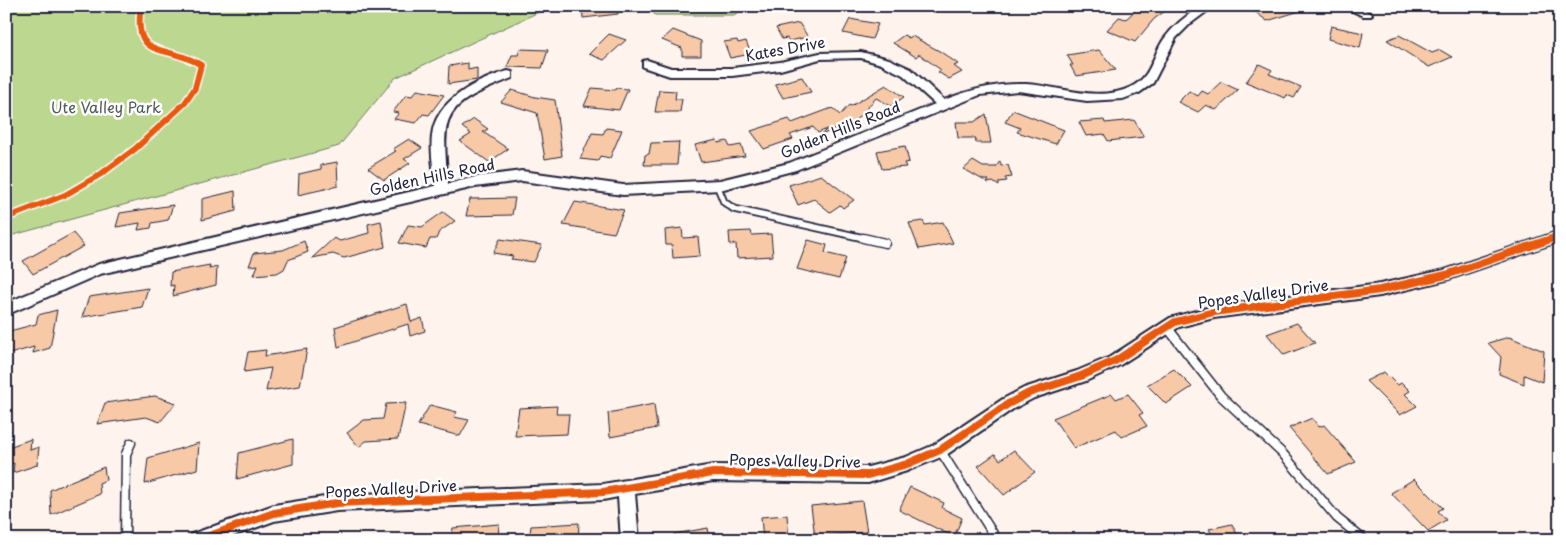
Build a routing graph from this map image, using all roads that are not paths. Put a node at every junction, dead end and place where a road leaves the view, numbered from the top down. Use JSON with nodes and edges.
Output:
{"nodes":[{"id":1,"x":1209,"y":6,"type":"edge"},
{"id":2,"x":1347,"y":6,"type":"edge"},
{"id":3,"x":1367,"y":14,"type":"dead end"},
{"id":4,"x":647,"y":64,"type":"dead end"},
{"id":5,"x":508,"y":74,"type":"dead end"},
{"id":6,"x":943,"y":105,"type":"junction"},
{"id":7,"x":717,"y":185,"type":"junction"},
{"id":8,"x":442,"y":189,"type":"junction"},
{"id":9,"x":1560,"y":236,"type":"edge"},
{"id":10,"x":885,"y":243,"type":"dead end"},
{"id":11,"x":6,"y":309,"type":"edge"},
{"id":12,"x":1166,"y":326,"type":"junction"},
{"id":13,"x":131,"y":443,"type":"dead end"},
{"id":14,"x":940,"y":450,"type":"junction"},
{"id":15,"x":626,"y":489,"type":"junction"},
{"id":16,"x":125,"y":540,"type":"edge"},
{"id":17,"x":198,"y":540,"type":"edge"},
{"id":18,"x":630,"y":540,"type":"edge"},
{"id":19,"x":997,"y":540,"type":"edge"},
{"id":20,"x":1364,"y":540,"type":"edge"}],
"edges":[{"from":1,"to":6,"type":"street","name":"Golden Hills Road"},
{"from":2,"to":3,"type":"street"},
{"from":4,"to":6,"type":"street","name":"Kates Drive"},
{"from":5,"to":8,"type":"street"},
{"from":6,"to":7,"type":"street","name":"Golden Hills Road"},
{"from":7,"to":8,"type":"street","name":"Golden Hills Road"},
{"from":7,"to":10,"type":"lane"},
{"from":8,"to":11,"type":"street","name":"Golden Hills Road"},
{"from":9,"to":12,"type":"street","name":"Popes Valley Drive"},
{"from":12,"to":14,"type":"street","name":"Popes Valley Drive"},
{"from":12,"to":20,"type":"lane"},
{"from":13,"to":16,"type":"lane"},
{"from":14,"to":15,"type":"street","name":"Popes Valley Drive"},
{"from":14,"to":19,"type":"lane"},
{"from":15,"to":17,"type":"street","name":"Popes Valley Drive"},
{"from":15,"to":18,"type":"street"}]}
